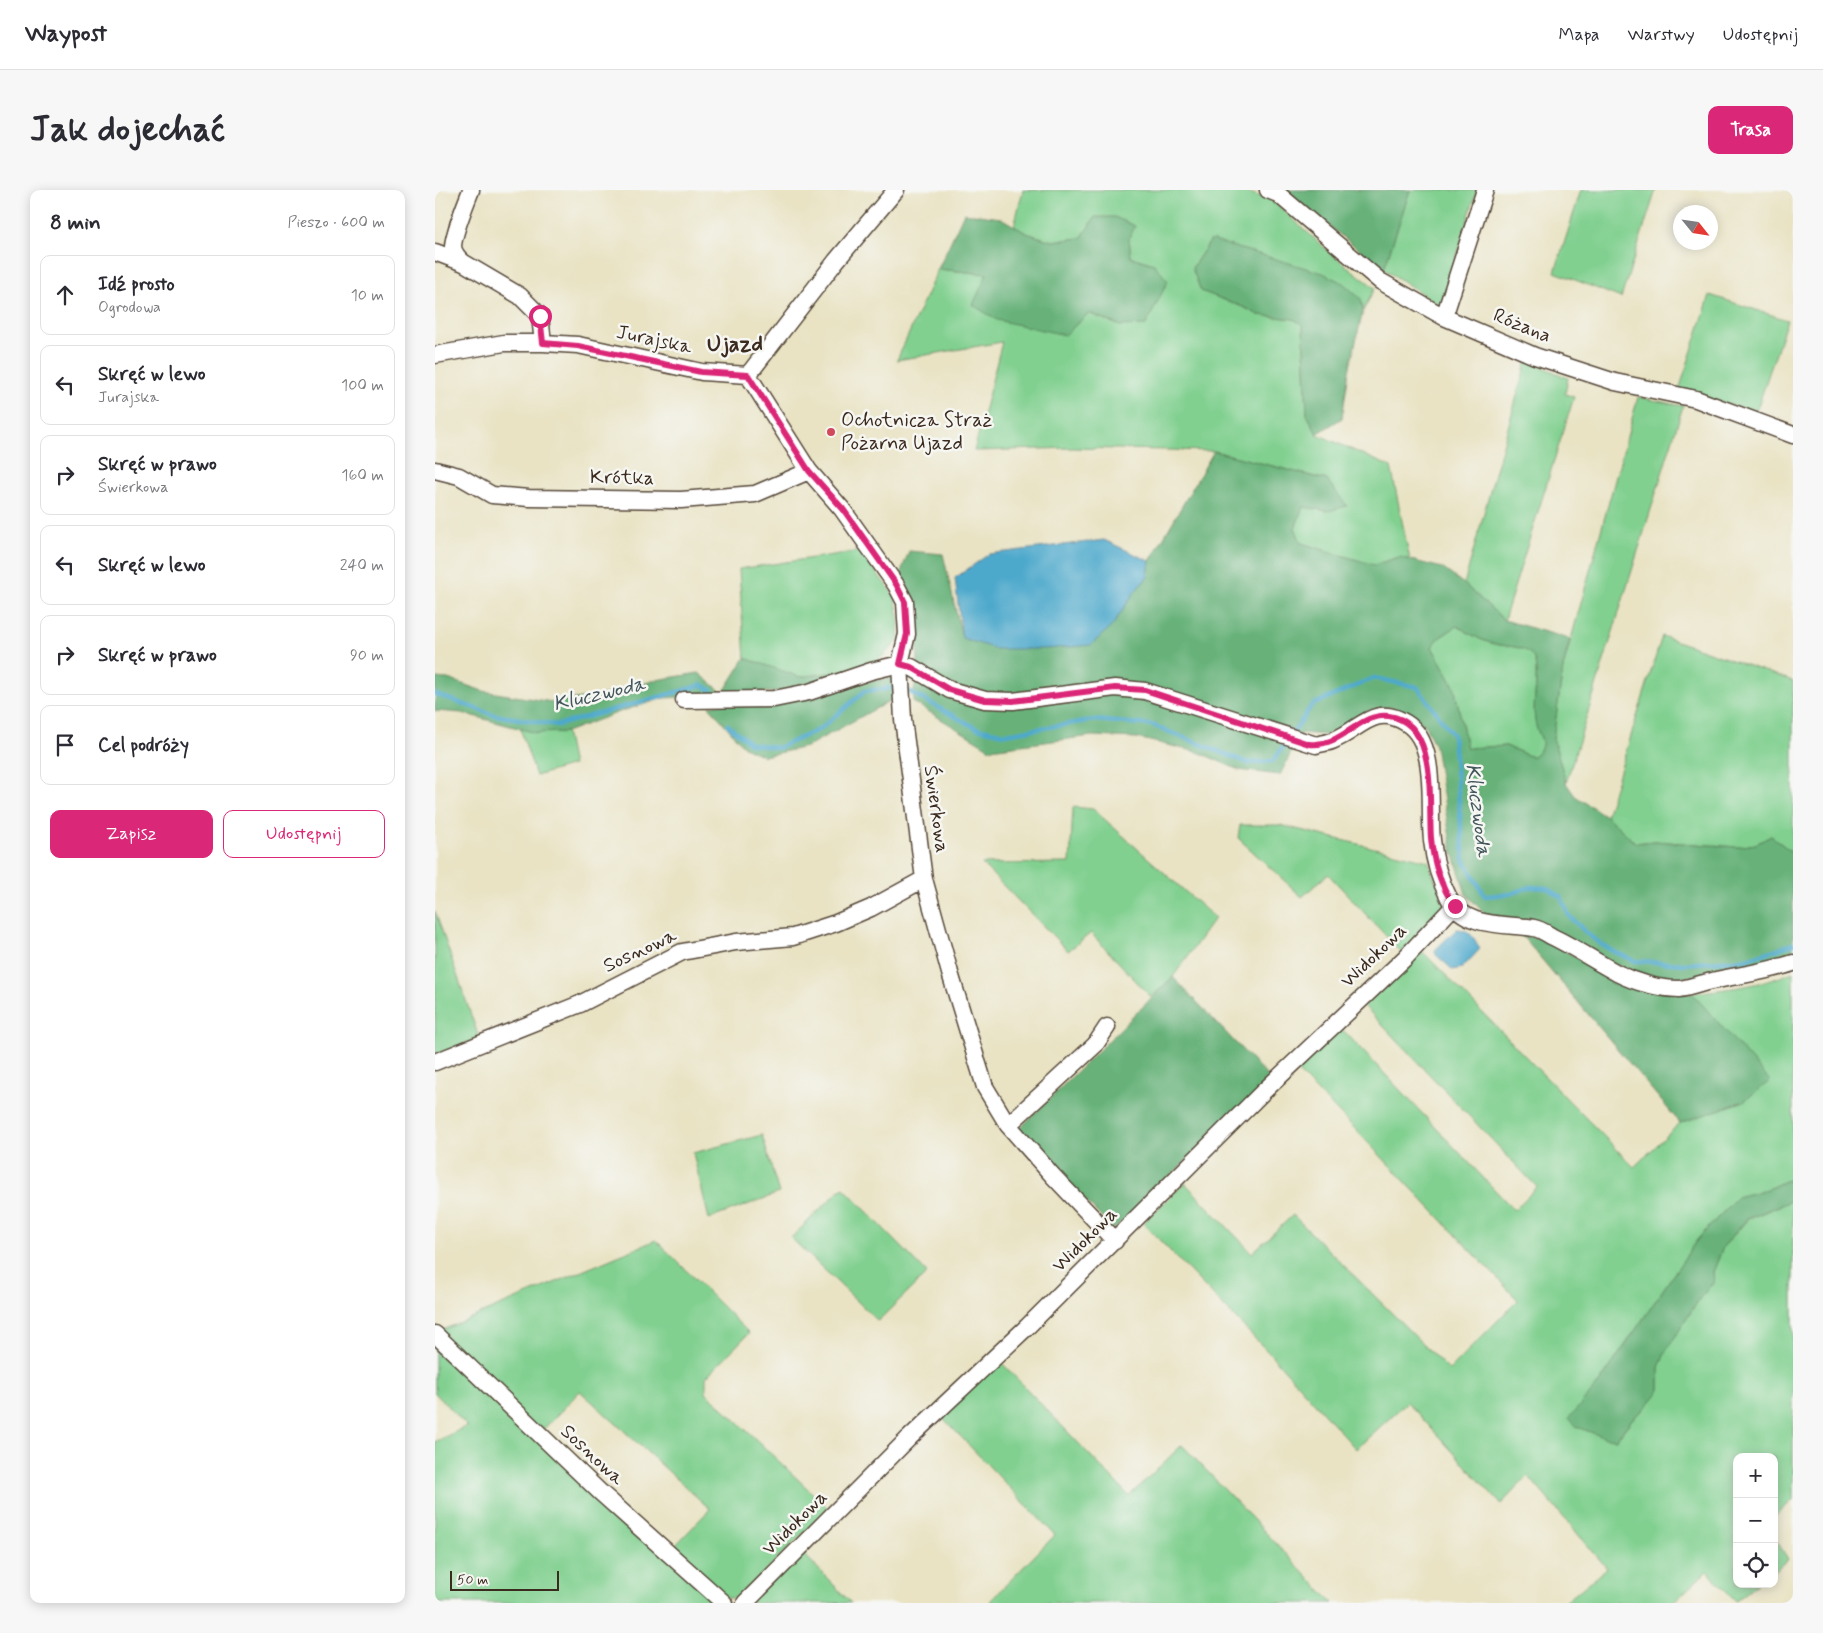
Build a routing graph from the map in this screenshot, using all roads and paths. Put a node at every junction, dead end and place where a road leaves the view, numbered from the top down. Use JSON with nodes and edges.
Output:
{"nodes":[{"id":1,"x":471,"y":190,"type":"edge"},
{"id":2,"x":896,"y":190,"type":"edge"},
{"id":3,"x":1268,"y":190,"type":"edge"},
{"id":4,"x":1485,"y":190,"type":"edge"},
{"id":5,"x":435,"y":252,"type":"edge"},
{"id":6,"x":463,"y":263,"type":"junction"},
{"id":7,"x":1444,"y":317,"type":"junction"},
{"id":8,"x":543,"y":343,"type":"junction"},
{"id":9,"x":435,"y":355,"type":"edge"},
{"id":10,"x":748,"y":375,"type":"junction"},
{"id":11,"x":1793,"y":435,"type":"edge"},
{"id":12,"x":435,"y":470,"type":"edge"},
{"id":13,"x":809,"y":471,"type":"junction"},
{"id":14,"x":900,"y":664,"type":"junction"},
{"id":15,"x":684,"y":700,"type":"dead end"},
{"id":16,"x":924,"y":879,"type":"junction"},
{"id":17,"x":1455,"y":906,"type":"junction"},
{"id":18,"x":1793,"y":963,"type":"edge"},
{"id":19,"x":1107,"y":1027,"type":"dead end"},
{"id":20,"x":435,"y":1062,"type":"edge"},
{"id":21,"x":1008,"y":1125,"type":"junction"},
{"id":22,"x":1115,"y":1241,"type":"junction"},
{"id":23,"x":435,"y":1334,"type":"edge"},
{"id":24,"x":724,"y":1603,"type":"edge"},
{"id":25,"x":745,"y":1603,"type":"edge"}],
"edges":[{"from":1,"to":6,"type":"street"},
{"from":2,"to":10,"type":"street"},
{"from":3,"to":7,"type":"street","name":"Różana"},
{"from":4,"to":7,"type":"street"},
{"from":5,"to":6,"type":"street"},
{"from":6,"to":8,"type":"street"},
{"from":7,"to":11,"type":"street","name":"Różana"},
{"from":8,"to":9,"type":"street","name":"Jurajska"},
{"from":8,"to":10,"type":"street","name":"Jurajska"},
{"from":10,"to":13,"type":"street","name":"Świerkowa"},
{"from":12,"to":13,"type":"street","name":"Krótka"},
{"from":13,"to":14,"type":"street","name":"Świerkowa"},
{"from":14,"to":15,"type":"street"},
{"from":14,"to":16,"type":"street","name":"Świerkowa"},
{"from":14,"to":17,"type":"street"},
{"from":16,"to":20,"type":"street","name":"Sosnowa"},
{"from":16,"to":21,"type":"street","name":"Świerkowa"},
{"from":17,"to":18,"type":"street"},
{"from":17,"to":22,"type":"street","name":"Widokowa"},
{"from":19,"to":21,"type":"street"},
{"from":21,"to":22,"type":"street","name":"Świerkowa"},
{"from":22,"to":25,"type":"street","name":"Widokowa"},
{"from":23,"to":24,"type":"street","name":"Sosnowa"}]}
